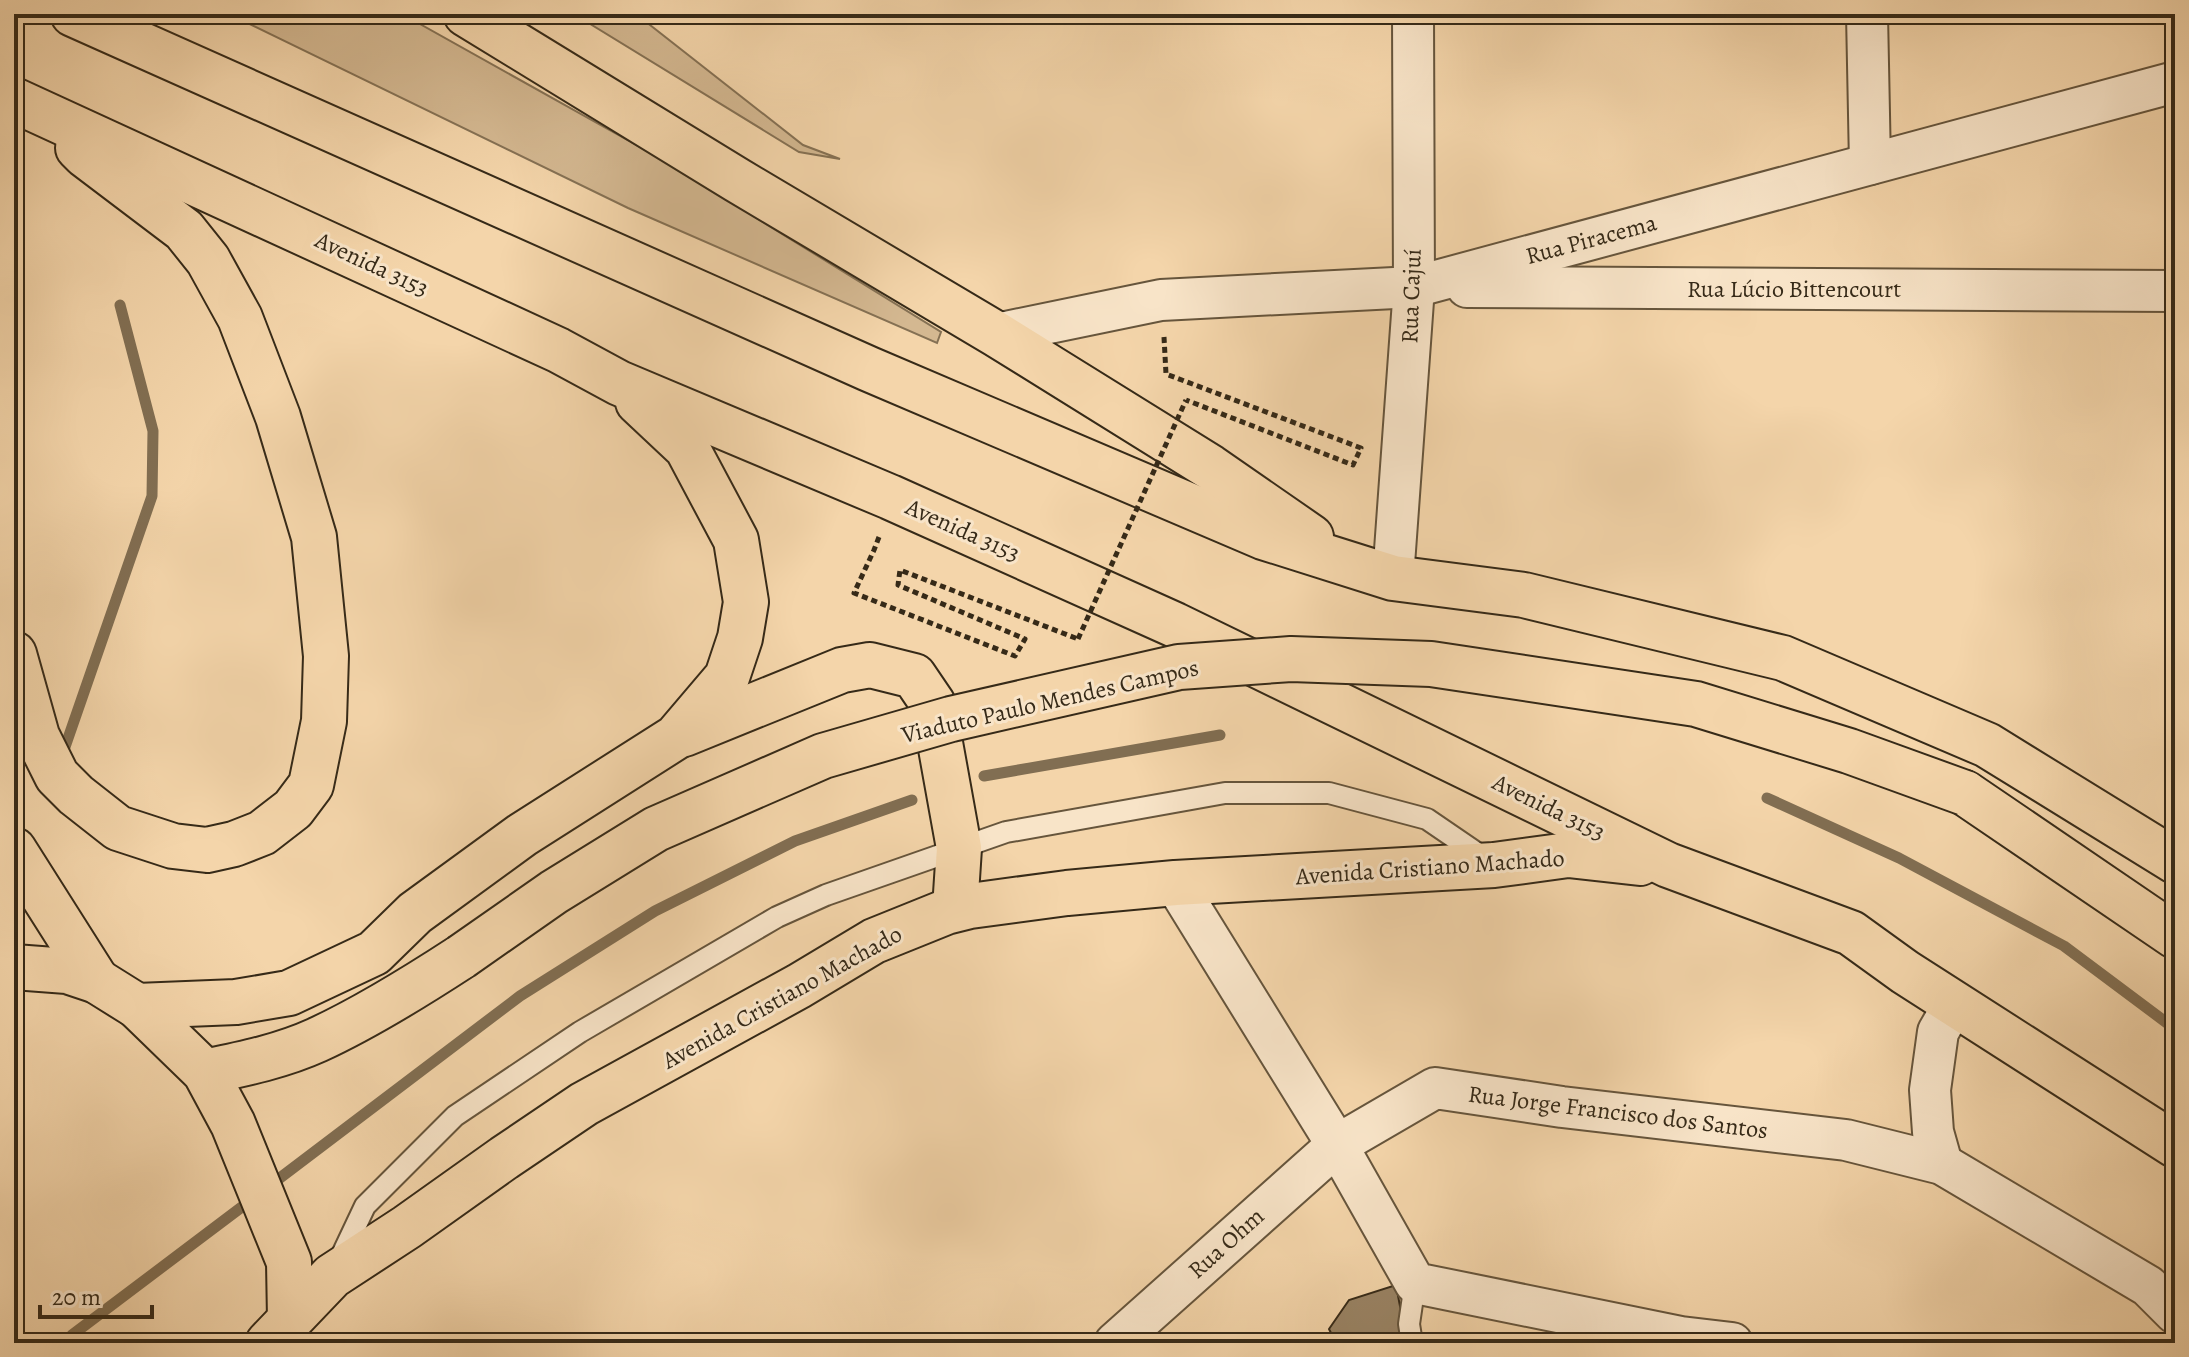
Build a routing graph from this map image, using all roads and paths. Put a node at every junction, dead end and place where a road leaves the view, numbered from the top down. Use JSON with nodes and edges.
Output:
{"nodes":[{"id":1,"x":73,"y":14,"type":"edge"},
{"id":2,"x":466,"y":14,"type":"edge"},
{"id":3,"x":1413,"y":14,"type":"edge"},
{"id":4,"x":1867,"y":14,"type":"edge"},
{"id":5,"x":2175,"y":82,"type":"edge"},
{"id":6,"x":32,"y":108,"type":"edge"},
{"id":7,"x":1870,"y":164,"type":"junction"},
{"id":8,"x":1414,"y":287,"type":"junction"},
{"id":9,"x":2175,"y":291,"type":"edge"},
{"id":10,"x":1161,"y":300,"type":"junction"},
{"id":11,"x":996,"y":334,"type":"junction"},
{"id":12,"x":619,"y":383,"type":"junction"},
{"id":13,"x":890,"y":497,"type":"junction"},
{"id":14,"x":1373,"y":572,"type":"junction"},
{"id":15,"x":14,"y":654,"type":"edge"},
{"id":16,"x":676,"y":737,"type":"junction"},
{"id":17,"x":957,"y":839,"type":"junction"},
{"id":18,"x":14,"y":850,"type":"edge"},
{"id":19,"x":2175,"y":861,"type":"edge"},
{"id":20,"x":1494,"y":865,"type":"junction"},
{"id":21,"x":1668,"y":865,"type":"junction"},
{"id":22,"x":1175,"y":883,"type":"junction"},
{"id":23,"x":955,"y":909,"type":"junction"},
{"id":24,"x":2175,"y":936,"type":"edge"},
{"id":25,"x":14,"y":967,"type":"edge"},
{"id":26,"x":97,"y":981,"type":"junction"},
{"id":27,"x":1954,"y":1004,"type":"junction"},
{"id":28,"x":137,"y":1006,"type":"junction"},
{"id":29,"x":205,"y":1072,"type":"junction"},
{"id":30,"x":1337,"y":1145,"type":"junction"},
{"id":31,"x":2175,"y":1145,"type":"edge"},
{"id":32,"x":1942,"y":1164,"type":"junction"},
{"id":33,"x":332,"y":1276,"type":"junction"},
{"id":34,"x":1415,"y":1283,"type":"junction"},
{"id":35,"x":2175,"y":1313,"type":"edge"},
{"id":36,"x":279,"y":1331,"type":"edge"},
{"id":37,"x":1115,"y":1343,"type":"edge"},
{"id":38,"x":1412,"y":1343,"type":"edge"},
{"id":39,"x":1732,"y":1343,"type":"edge"}],
"edges":[{"from":1,"to":14,"type":"highway"},
{"from":2,"to":11,"type":"highway"},
{"from":3,"to":8,"type":"street","name":"Rua Cajuí"},
{"from":4,"to":7,"type":"street"},
{"from":5,"to":7,"type":"street","name":"Rua Piracema"},
{"from":6,"to":12,"type":"highway","name":"Avenida 3153"},
{"from":6,"to":15,"type":"highway"},
{"from":7,"to":8,"type":"street","name":"Rua Piracema"},
{"from":8,"to":9,"type":"street","name":"Rua Lúcio Bittencourt"},
{"from":8,"to":10,"type":"street","name":"Rua Piracema"},
{"from":8,"to":14,"type":"street","name":"Rua Cajuí"},
{"from":10,"to":11,"type":"street","name":"Rua Piracema"},
{"from":10,"to":13,"type":"path","bridge":true},
{"from":11,"to":14,"type":"highway"},
{"from":12,"to":13,"type":"highway","name":"Avenida 3153"},
{"from":12,"to":16,"type":"highway"},
{"from":13,"to":21,"type":"highway","name":"Avenida 3153"},
{"from":14,"to":19,"type":"highway"},
{"from":16,"to":17,"type":"highway"},
{"from":16,"to":28,"type":"highway"},
{"from":17,"to":20,"type":"lane"},
{"from":17,"to":23,"type":"highway"},
{"from":17,"to":33,"type":"lane"},
{"from":18,"to":26,"type":"highway"},
{"from":20,"to":21,"type":"highway","name":"Avenida Cristiano Machado"},
{"from":20,"to":22,"type":"highway","name":"Avenida Cristiano Machado"},
{"from":21,"to":27,"type":"highway","name":"Avenida 3153"},
{"from":22,"to":23,"type":"highway","name":"Avenida Cristiano Machado"},
{"from":22,"to":30,"type":"street"},
{"from":23,"to":33,"type":"highway","name":"Avenida Cristiano Machado"},
{"from":24,"to":29,"type":"highway","name":"Viaduto Paulo Mendes Campos","bridge":true},
{"from":25,"to":26,"type":"highway"},
{"from":26,"to":28,"type":"highway"},
{"from":27,"to":31,"type":"highway"},
{"from":27,"to":32,"type":"street"},
{"from":28,"to":29,"type":"highway"},
{"from":29,"to":36,"type":"highway"},
{"from":30,"to":32,"type":"street","name":"Rua Jorge Francisco dos Santos"},
{"from":30,"to":34,"type":"street"},
{"from":30,"to":37,"type":"street","name":"Rua Ohm"},
{"from":32,"to":35,"type":"street","name":"Rua Jorge Francisco dos Santos"},
{"from":33,"to":36,"type":"highway","name":"Avenida Cristiano Machado"},
{"from":34,"to":38,"type":"lane"},
{"from":34,"to":39,"type":"street"}]}
